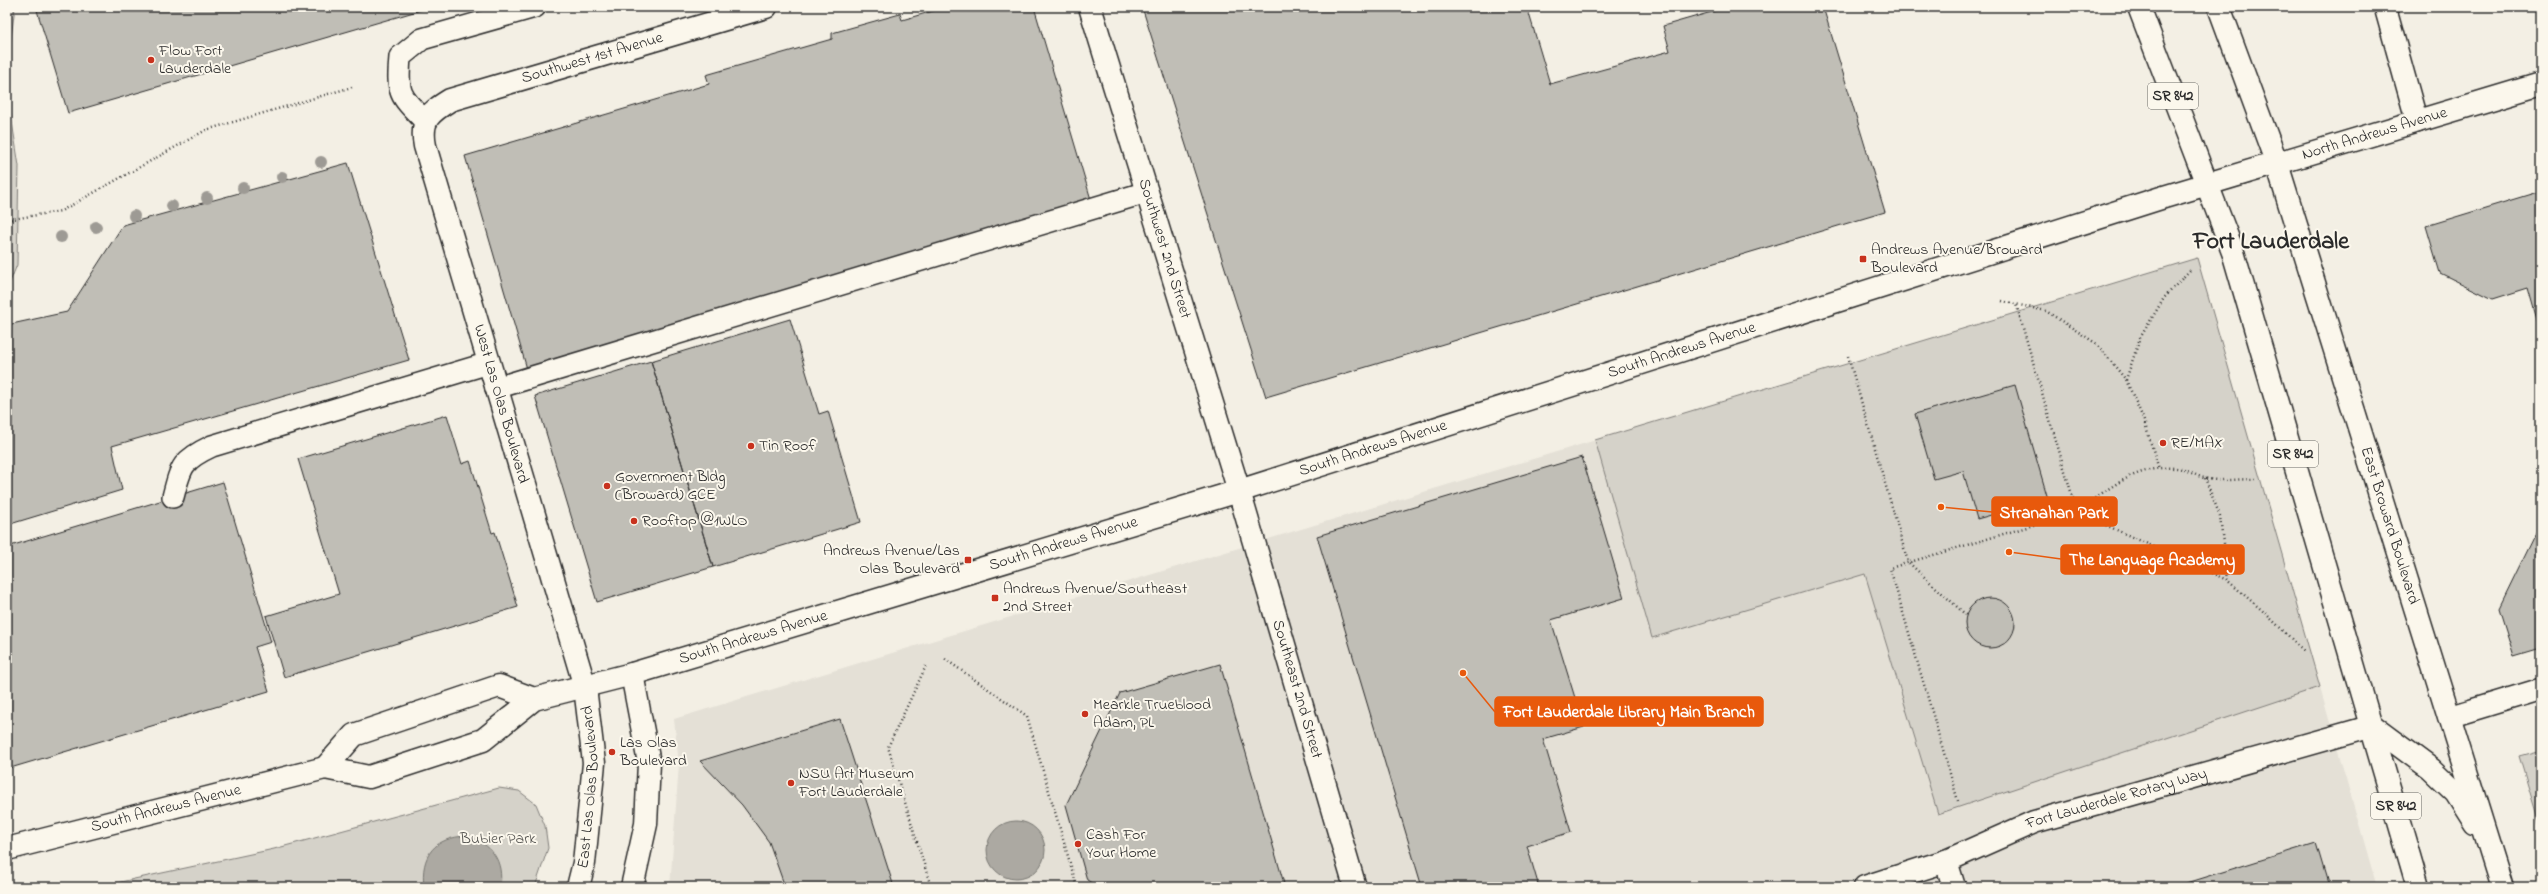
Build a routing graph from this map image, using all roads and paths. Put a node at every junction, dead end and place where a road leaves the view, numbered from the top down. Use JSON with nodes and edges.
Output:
{"nodes":[{"id":1,"x":535,"y":7,"type":"edge"},
{"id":2,"x":1090,"y":7,"type":"edge"},
{"id":3,"x":2139,"y":7,"type":"edge"},
{"id":4,"x":2219,"y":7,"type":"edge"},
{"id":5,"x":2385,"y":7,"type":"edge"},
{"id":6,"x":759,"y":8,"type":"edge"},
{"id":7,"x":2541,"y":84,"type":"edge"},
{"id":8,"x":352,"y":87,"type":"dead end"},
{"id":9,"x":425,"y":121,"type":"junction"},
{"id":10,"x":2417,"y":122,"type":"junction"},
{"id":11,"x":2277,"y":164,"type":"junction"},
{"id":12,"x":2208,"y":184,"type":"junction"},
{"id":13,"x":1147,"y":192,"type":"junction"},
{"id":14,"x":7,"y":220,"type":"edge"},
{"id":15,"x":2190,"y":270,"type":"dead end"},
{"id":16,"x":2002,"y":301,"type":"dead end"},
{"id":17,"x":2016,"y":304,"type":"junction"},
{"id":18,"x":1848,"y":356,"type":"dead end"},
{"id":19,"x":489,"y":363,"type":"junction"},
{"id":20,"x":2126,"y":380,"type":"junction"},
{"id":21,"x":496,"y":388,"type":"junction"},
{"id":22,"x":2159,"y":469,"type":"junction"},
{"id":23,"x":2205,"y":478,"type":"junction"},
{"id":24,"x":2255,"y":479,"type":"dead end"},
{"id":25,"x":1239,"y":491,"type":"junction"},
{"id":26,"x":173,"y":497,"type":"dead end"},
{"id":27,"x":2077,"y":512,"type":"junction"},
{"id":28,"x":1908,"y":562,"type":"junction"},
{"id":29,"x":2226,"y":580,"type":"junction"},
{"id":30,"x":1966,"y":615,"type":"dead end"},
{"id":31,"x":2304,"y":651,"type":"dead end"},
{"id":32,"x":945,"y":659,"type":"dead end"},
{"id":33,"x":926,"y":666,"type":"dead end"},
{"id":34,"x":632,"y":674,"type":"junction"},
{"id":35,"x":585,"y":687,"type":"junction"},
{"id":36,"x":2541,"y":689,"type":"edge"},
{"id":37,"x":534,"y":699,"type":"junction"},
{"id":38,"x":2449,"y":718,"type":"junction"},
{"id":39,"x":2373,"y":726,"type":"junction"},
{"id":40,"x":325,"y":768,"type":"junction"},
{"id":41,"x":1958,"y":800,"type":"dead end"},
{"id":42,"x":2491,"y":848,"type":"junction"},
{"id":43,"x":7,"y":849,"type":"edge"},
{"id":44,"x":1946,"y":861,"type":"junction"},
{"id":45,"x":578,"y":887,"type":"edge"},
{"id":46,"x":632,"y":887,"type":"edge"},
{"id":47,"x":931,"y":887,"type":"edge"},
{"id":48,"x":1077,"y":887,"type":"edge"},
{"id":49,"x":1355,"y":887,"type":"edge"},
{"id":50,"x":1864,"y":887,"type":"edge"},
{"id":51,"x":1954,"y":887,"type":"edge"},
{"id":52,"x":2418,"y":887,"type":"edge"},
{"id":53,"x":2502,"y":887,"type":"edge"}],
"edges":[{"from":1,"to":9,"type":"lane"},
{"from":2,"to":13,"type":"main road","name":"Southwest 2nd Street"},
{"from":3,"to":12,"type":"main road","number":"SR 842"},
{"from":4,"to":11,"type":"main road","name":"East Broward Boulevard"},
{"from":5,"to":10,"type":"lane"},
{"from":6,"to":9,"type":"main road","name":"Southwest 1st Avenue"},
{"from":7,"to":10,"type":"main road","name":"North Andrews Avenue"},
{"from":8,"to":14,"type":"path"},
{"from":9,"to":19,"type":"main road","name":"West Las Olas Boulevard"},
{"from":10,"to":11,"type":"main road","name":"North Andrews Avenue"},
{"from":11,"to":12,"type":"main road","name":"North Andrews Avenue"},
{"from":11,"to":38,"type":"main road","name":"East Broward Boulevard"},
{"from":12,"to":25,"type":"main road","name":"South Andrews Avenue"},
{"from":12,"to":39,"type":"main road","number":"SR 842"},
{"from":13,"to":21,"type":"lane"},
{"from":13,"to":25,"type":"main road","name":"Southwest 2nd Street"},
{"from":15,"to":20,"type":"path"},
{"from":16,"to":17,"type":"path"},
{"from":17,"to":20,"type":"path"},
{"from":17,"to":27,"type":"path"},
{"from":18,"to":28,"type":"path"},
{"from":19,"to":21,"type":"main road","name":"West Las Olas Boulevard"},
{"from":19,"to":26,"type":"lane"},
{"from":20,"to":22,"type":"path"},
{"from":21,"to":35,"type":"main road","name":"West Las Olas Boulevard"},
{"from":22,"to":23,"type":"path"},
{"from":22,"to":27,"type":"path"},
{"from":23,"to":24,"type":"path"},
{"from":23,"to":29,"type":"path"},
{"from":25,"to":34,"type":"main road","name":"South Andrews Avenue"},
{"from":25,"to":49,"type":"main road","name":"Southeast 2nd Street"},
{"from":27,"to":28,"type":"path"},
{"from":27,"to":29,"type":"path"},
{"from":28,"to":30,"type":"path"},
{"from":28,"to":41,"type":"path"},
{"from":29,"to":31,"type":"path"},
{"from":32,"to":48,"type":"path"},
{"from":33,"to":47,"type":"path"},
{"from":34,"to":35,"type":"main road","name":"South Andrews Avenue"},
{"from":34,"to":46,"type":"main road"},
{"from":35,"to":37,"type":"main road","name":"South Andrews Avenue"},
{"from":35,"to":45,"type":"main road","name":"East Las Olas Boulevard"},
{"from":36,"to":38,"type":"lane"},
{"from":37,"to":40,"type":"main road","name":"South Andrews Avenue"},
{"from":37,"to":40,"type":"main road"},
{"from":38,"to":42,"type":"main road","name":"East Broward Boulevard"},
{"from":39,"to":42,"type":"main road"},
{"from":39,"to":44,"type":"main road","name":"Fort Lauderdale Rotary Way"},
{"from":39,"to":52,"type":"main road","number":"SR 842"},
{"from":40,"to":43,"type":"main road","name":"South Andrews Avenue"},
{"from":42,"to":53,"type":"main road","name":"East Broward Boulevard"},
{"from":44,"to":50,"type":"main road","name":"Fort Lauderdale Rotary Way"},
{"from":44,"to":51,"type":"main road"}]}
